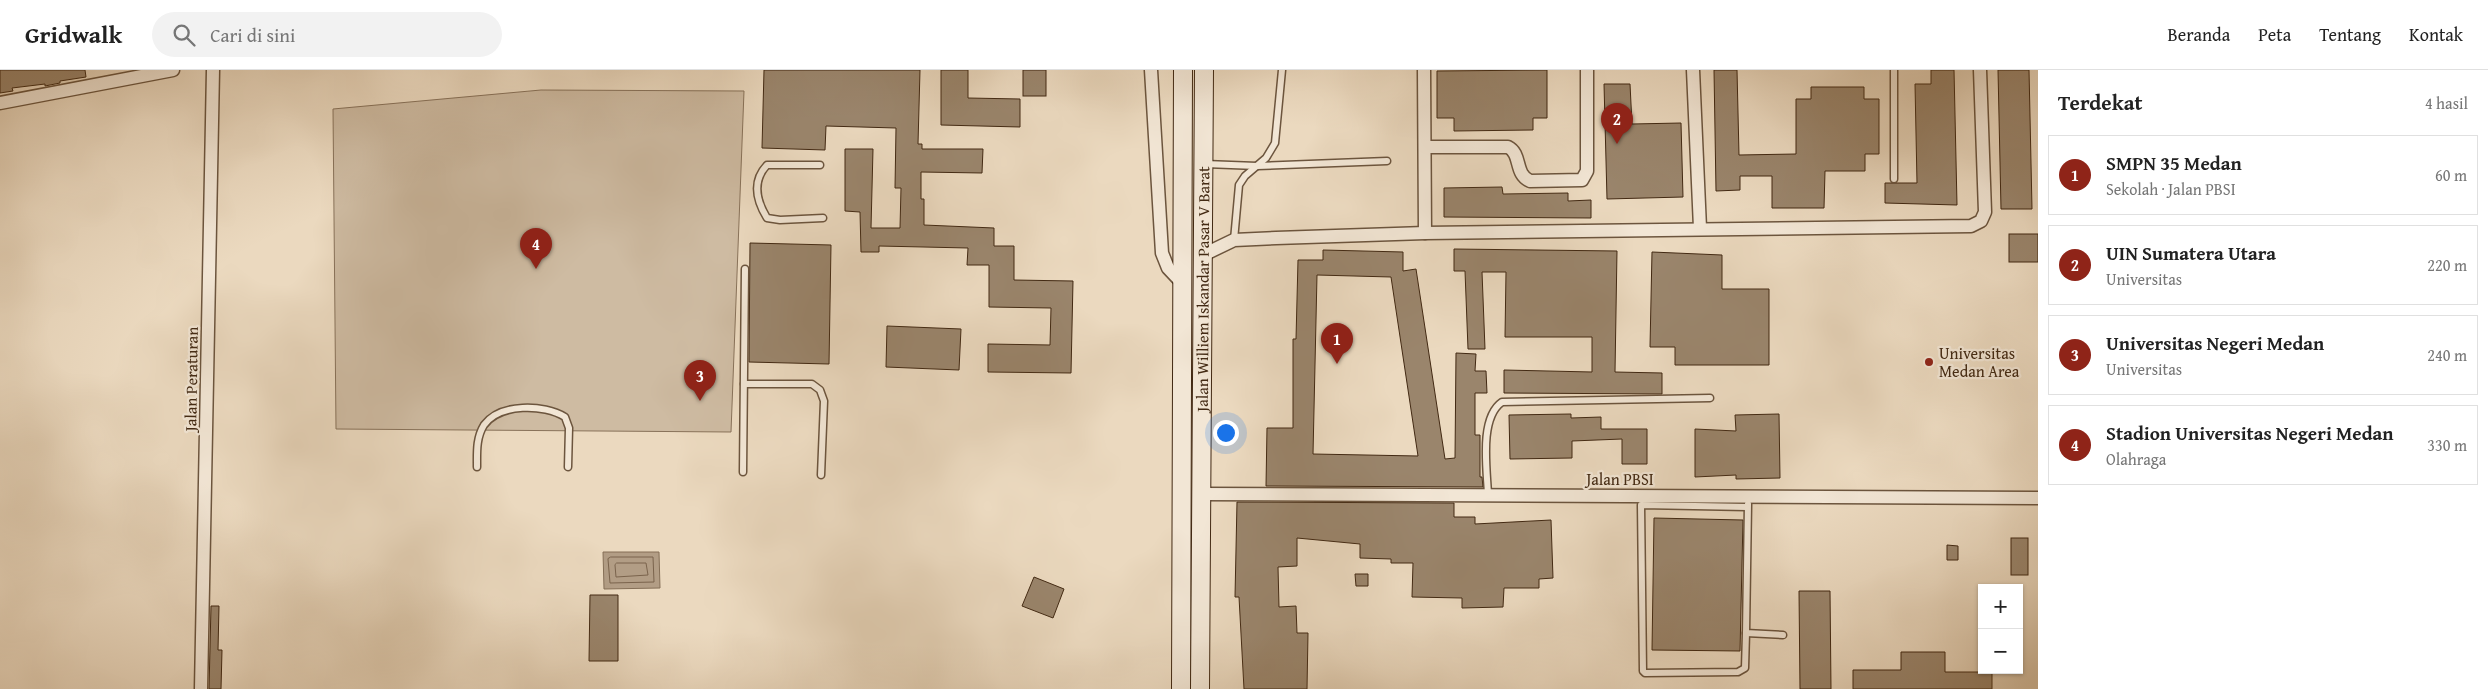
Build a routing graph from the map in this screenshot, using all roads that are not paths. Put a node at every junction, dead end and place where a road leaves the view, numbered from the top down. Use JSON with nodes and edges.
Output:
{"nodes":[{"id":1,"x":173,"y":70,"type":"edge"},
{"id":2,"x":213,"y":70,"type":"edge"},
{"id":3,"x":1151,"y":70,"type":"edge"},
{"id":4,"x":1183,"y":70,"type":"edge"},
{"id":5,"x":1204,"y":70,"type":"edge"},
{"id":6,"x":1282,"y":70,"type":"edge"},
{"id":7,"x":1424,"y":70,"type":"edge"},
{"id":8,"x":1587,"y":70,"type":"edge"},
{"id":9,"x":1693,"y":70,"type":"edge"},
{"id":10,"x":1894,"y":70,"type":"edge"},
{"id":11,"x":1980,"y":70,"type":"edge"},
{"id":12,"x":0,"y":103,"type":"edge"},
{"id":13,"x":1425,"y":147,"type":"junction"},
{"id":14,"x":1387,"y":161,"type":"dead end"},
{"id":15,"x":1204,"y":164,"type":"junction"},
{"id":16,"x":820,"y":165,"type":"dead end"},
{"id":17,"x":1257,"y":166,"type":"junction"},
{"id":18,"x":1894,"y":179,"type":"dead end"},
{"id":19,"x":824,"y":218,"type":"dead end"},
{"id":20,"x":1700,"y":228,"type":"junction"},
{"id":21,"x":1425,"y":233,"type":"junction"},
{"id":22,"x":1234,"y":240,"type":"junction"},
{"id":23,"x":1203,"y":255,"type":"junction"},
{"id":24,"x":745,"y":269,"type":"dead end"},
{"id":25,"x":1184,"y":285,"type":"junction"},
{"id":26,"x":744,"y":384,"type":"junction"},
{"id":27,"x":1710,"y":398,"type":"dead end"},
{"id":28,"x":477,"y":467,"type":"dead end"},
{"id":29,"x":568,"y":467,"type":"dead end"},
{"id":30,"x":743,"y":472,"type":"dead end"},
{"id":31,"x":821,"y":475,"type":"dead end"},
{"id":32,"x":1201,"y":494,"type":"junction"},
{"id":33,"x":1488,"y":495,"type":"junction"},
{"id":34,"x":2038,"y":498,"type":"edge"},
{"id":35,"x":1748,"y":501,"type":"junction"},
{"id":36,"x":1746,"y":633,"type":"junction"},
{"id":37,"x":1783,"y":635,"type":"dead end"},
{"id":38,"x":201,"y":689,"type":"edge"},
{"id":39,"x":1181,"y":689,"type":"edge"},
{"id":40,"x":1200,"y":689,"type":"edge"}],
"edges":[{"from":1,"to":12,"type":"street"},
{"from":2,"to":38,"type":"street","name":"Jalan Peraturan"},
{"from":3,"to":25,"type":"street"},
{"from":4,"to":25,"type":"street","name":"Jalan Williem Iskandar Pasar V Barat"},
{"from":5,"to":15,"type":"street","name":"Jalan Williem Iskandar Pasar V Barat"},
{"from":6,"to":17,"type":"lane"},
{"from":7,"to":13,"type":"street"},
{"from":8,"to":13,"type":"street"},
{"from":9,"to":20,"type":"street"},
{"from":10,"to":18,"type":"lane"},
{"from":11,"to":20,"type":"street"},
{"from":13,"to":21,"type":"street"},
{"from":14,"to":17,"type":"lane"},
{"from":15,"to":17,"type":"lane"},
{"from":15,"to":23,"type":"street","name":"Jalan Williem Iskandar Pasar V Barat"},
{"from":16,"to":19,"type":"lane"},
{"from":17,"to":22,"type":"lane"},
{"from":20,"to":21,"type":"street"},
{"from":21,"to":22,"type":"street"},
{"from":22,"to":23,"type":"street"},
{"from":23,"to":32,"type":"street","name":"Jalan Williem Iskandar Pasar V Barat"},
{"from":24,"to":26,"type":"lane"},
{"from":25,"to":39,"type":"street","name":"Jalan Williem Iskandar Pasar V Barat"},
{"from":26,"to":30,"type":"lane"},
{"from":26,"to":31,"type":"lane"},
{"from":27,"to":33,"type":"lane"},
{"from":28,"to":29,"type":"lane"},
{"from":32,"to":33,"type":"street","name":"Jalan PBSI"},
{"from":32,"to":40,"type":"street","name":"Jalan Williem Iskandar Pasar V Barat"},
{"from":33,"to":35,"type":"street","name":"Jalan PBSI"},
{"from":34,"to":35,"type":"street","name":"Jalan PBSI"},
{"from":35,"to":36,"type":"lane"},
{"from":35,"to":36,"type":"lane"},
{"from":36,"to":37,"type":"lane"}]}
